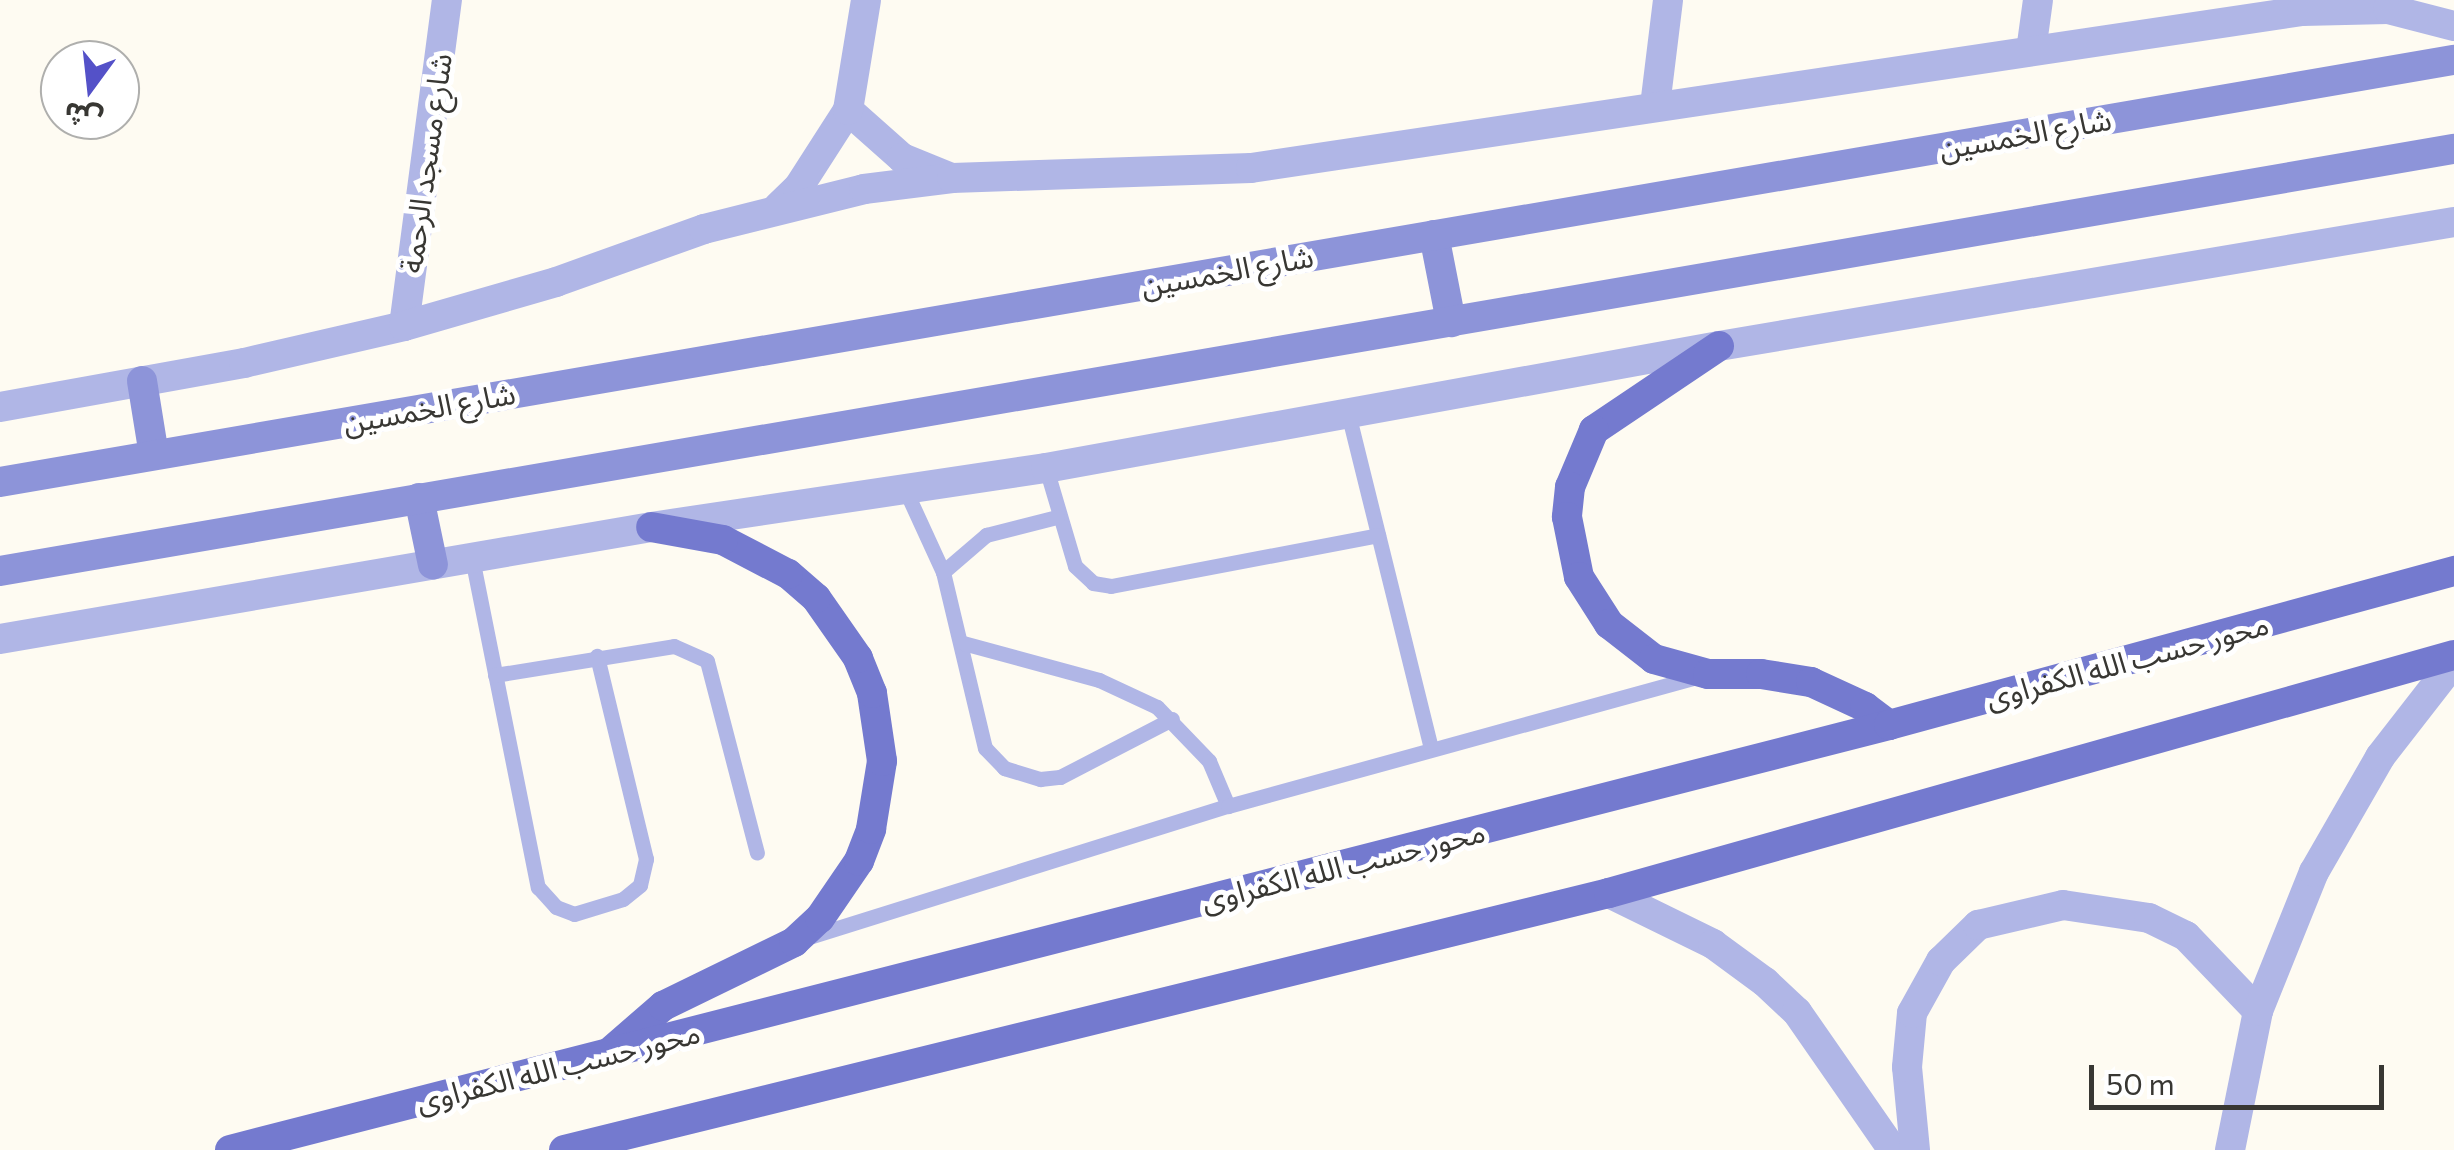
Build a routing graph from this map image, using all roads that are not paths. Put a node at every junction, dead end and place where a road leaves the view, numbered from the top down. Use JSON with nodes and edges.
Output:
{"nodes":[{"id":1,"x":447,"y":0,"type":"edge"},
{"id":2,"x":866,"y":0,"type":"edge"},
{"id":3,"x":1668,"y":0,"type":"edge"},
{"id":4,"x":2038,"y":0,"type":"edge"},
{"id":5,"x":2454,"y":26,"type":"edge"},
{"id":6,"x":2031,"y":51,"type":"junction"},
{"id":7,"x":2454,"y":60,"type":"edge"},
{"id":8,"x":1654,"y":106,"type":"junction"},
{"id":9,"x":848,"y":110,"type":"junction"},
{"id":10,"x":2454,"y":149,"type":"edge"},
{"id":11,"x":952,"y":178,"type":"junction"},
{"id":12,"x":778,"y":207,"type":"junction"},
{"id":13,"x":2454,"y":222,"type":"edge"},
{"id":14,"x":1434,"y":234,"type":"junction"},
{"id":15,"x":1451,"y":322,"type":"junction"},
{"id":16,"x":404,"y":326,"type":"junction"},
{"id":17,"x":1719,"y":346,"type":"junction"},
{"id":18,"x":142,"y":381,"type":"junction"},
{"id":19,"x":0,"y":407,"type":"edge"},
{"id":20,"x":1348,"y":413,"type":"junction"},
{"id":21,"x":154,"y":455,"type":"junction"},
{"id":22,"x":1046,"y":468,"type":"junction"},
{"id":23,"x":0,"y":482,"type":"edge"},
{"id":24,"x":904,"y":487,"type":"junction"},
{"id":25,"x":419,"y":498,"type":"junction"},
{"id":26,"x":1057,"y":517,"type":"junction"},
{"id":27,"x":651,"y":527,"type":"junction"},
{"id":28,"x":1378,"y":536,"type":"junction"},
{"id":29,"x":472,"y":558,"type":"junction"},
{"id":30,"x":433,"y":565,"type":"junction"},
{"id":31,"x":0,"y":570,"type":"edge"},
{"id":32,"x":2454,"y":571,"type":"edge"},
{"id":33,"x":943,"y":572,"type":"junction"},
{"id":34,"x":0,"y":639,"type":"edge"},
{"id":35,"x":963,"y":643,"type":"junction"},
{"id":36,"x":598,"y":656,"type":"junction"},
{"id":37,"x":2454,"y":659,"type":"edge"},
{"id":38,"x":1708,"y":674,"type":"junction"},
{"id":39,"x":494,"y":675,"type":"junction"},
{"id":40,"x":1172,"y":719,"type":"junction"},
{"id":41,"x":1888,"y":725,"type":"junction"},
{"id":42,"x":1431,"y":748,"type":"junction"},
{"id":43,"x":1228,"y":806,"type":"junction"},
{"id":44,"x":757,"y":853,"type":"dead end"},
{"id":45,"x":1609,"y":894,"type":"junction"},
{"id":46,"x":794,"y":942,"type":"junction"},
{"id":47,"x":2258,"y":1011,"type":"junction"},
{"id":48,"x":607,"y":1054,"type":"junction"},
{"id":49,"x":230,"y":1150,"type":"edge"},
{"id":50,"x":564,"y":1150,"type":"edge"},
{"id":51,"x":1893,"y":1150,"type":"edge"},
{"id":52,"x":1915,"y":1150,"type":"edge"},
{"id":53,"x":2230,"y":1150,"type":"edge"}],
"edges":[{"from":1,"to":16,"type":"street","name":"شارع مسجد الرحمة"},
{"from":2,"to":9,"type":"street"},
{"from":3,"to":8,"type":"street"},
{"from":4,"to":6,"type":"street"},
{"from":5,"to":6,"type":"street"},
{"from":6,"to":8,"type":"street"},
{"from":7,"to":14,"type":"main road","name":"شارع الخمسين"},
{"from":8,"to":11,"type":"street"},
{"from":9,"to":11,"type":"street"},
{"from":9,"to":12,"type":"street"},
{"from":10,"to":15,"type":"main road"},
{"from":11,"to":12,"type":"street"},
{"from":12,"to":16,"type":"street"},
{"from":13,"to":17,"type":"street"},
{"from":14,"to":15,"type":"main road"},
{"from":14,"to":21,"type":"main road","name":"شارع الخمسين"},
{"from":15,"to":25,"type":"main road"},
{"from":16,"to":18,"type":"street"},
{"from":17,"to":20,"type":"street"},
{"from":17,"to":38,"type":"main road"},
{"from":18,"to":19,"type":"street"},
{"from":18,"to":21,"type":"main road"},
{"from":20,"to":22,"type":"street"},
{"from":20,"to":28,"type":"lane"},
{"from":21,"to":23,"type":"main road","name":"شارع الخمسين"},
{"from":22,"to":24,"type":"street"},
{"from":22,"to":26,"type":"lane"},
{"from":24,"to":27,"type":"street"},
{"from":24,"to":33,"type":"lane"},
{"from":25,"to":30,"type":"main road"},
{"from":25,"to":31,"type":"main road"},
{"from":26,"to":28,"type":"lane"},
{"from":26,"to":33,"type":"lane"},
{"from":27,"to":29,"type":"street"},
{"from":27,"to":46,"type":"main road"},
{"from":28,"to":42,"type":"lane"},
{"from":29,"to":30,"type":"street"},
{"from":29,"to":39,"type":"lane"},
{"from":30,"to":34,"type":"street"},
{"from":32,"to":41,"type":"main road","name":"محور حسب الله الكفراوى"},
{"from":33,"to":35,"type":"lane"},
{"from":35,"to":40,"type":"lane"},
{"from":35,"to":40,"type":"lane"},
{"from":36,"to":39,"type":"lane"},
{"from":36,"to":39,"type":"lane"},
{"from":36,"to":44,"type":"lane"},
{"from":37,"to":45,"type":"main road"},
{"from":37,"to":47,"type":"street"},
{"from":38,"to":41,"type":"main road"},
{"from":38,"to":42,"type":"lane"},
{"from":40,"to":43,"type":"lane"},
{"from":41,"to":48,"type":"main road","name":"محور حسب الله الكفراوى"},
{"from":42,"to":43,"type":"lane"},
{"from":43,"to":46,"type":"lane"},
{"from":45,"to":50,"type":"main road"},
{"from":45,"to":51,"type":"street"},
{"from":46,"to":48,"type":"main road"},
{"from":47,"to":52,"type":"street"},
{"from":47,"to":53,"type":"street"},
{"from":48,"to":49,"type":"main road","name":"محور حسب الله الكفراوى"}]}
